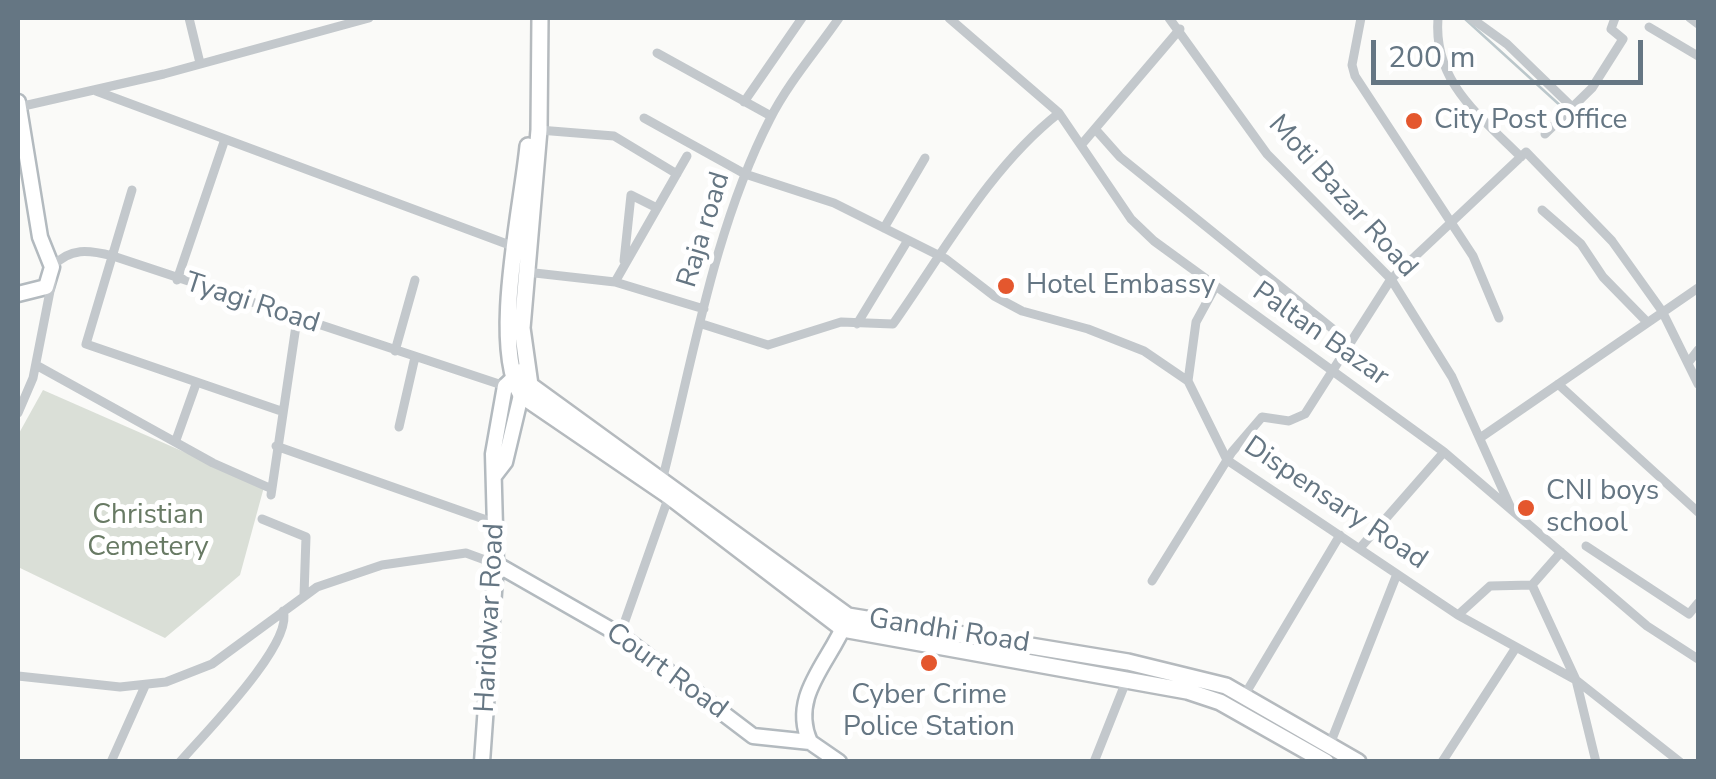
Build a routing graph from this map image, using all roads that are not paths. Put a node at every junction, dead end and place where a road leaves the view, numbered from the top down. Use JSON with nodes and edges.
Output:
{"nodes":[{"id":1,"x":189,"y":18,"type":"edge"},
{"id":2,"x":369,"y":18,"type":"edge"},
{"id":3,"x":530,"y":18,"type":"edge"},
{"id":4,"x":540,"y":18,"type":"edge"},
{"id":5,"x":802,"y":18,"type":"edge"},
{"id":6,"x":839,"y":18,"type":"edge"},
{"id":7,"x":949,"y":18,"type":"edge"},
{"id":8,"x":1171,"y":18,"type":"edge"},
{"id":9,"x":1361,"y":18,"type":"edge"},
{"id":10,"x":1438,"y":18,"type":"edge"},
{"id":11,"x":1471,"y":18,"type":"edge"},
{"id":12,"x":1615,"y":18,"type":"edge"},
{"id":13,"x":1690,"y":18,"type":"edge"},
{"id":14,"x":1698,"y":24,"type":"edge"},
{"id":15,"x":1648,"y":26,"type":"dead end"},
{"id":16,"x":1180,"y":29,"type":"junction"},
{"id":17,"x":656,"y":53,"type":"dead end"},
{"id":18,"x":1698,"y":56,"type":"edge"},
{"id":19,"x":200,"y":63,"type":"junction"},
{"id":20,"x":96,"y":91,"type":"junction"},
{"id":21,"x":744,"y":102,"type":"junction"},
{"id":22,"x":18,"y":105,"type":"edge"},
{"id":23,"x":1573,"y":108,"type":"junction"},
{"id":24,"x":1059,"y":113,"type":"junction"},
{"id":25,"x":772,"y":116,"type":"junction"},
{"id":26,"x":644,"y":118,"type":"dead end"},
{"id":27,"x":21,"y":128,"type":"edge"},
{"id":28,"x":539,"y":130,"type":"junction"},
{"id":29,"x":1096,"y":130,"type":"junction"},
{"id":30,"x":1545,"y":134,"type":"dead end"},
{"id":31,"x":225,"y":139,"type":"junction"},
{"id":32,"x":1082,"y":144,"type":"junction"},
{"id":33,"x":686,"y":156,"type":"dead end"},
{"id":34,"x":1521,"y":157,"type":"junction"},
{"id":35,"x":925,"y":158,"type":"dead end"},
{"id":36,"x":677,"y":174,"type":"junction"},
{"id":37,"x":746,"y":174,"type":"junction"},
{"id":38,"x":132,"y":190,"type":"dead end"},
{"id":39,"x":657,"y":208,"type":"junction"},
{"id":40,"x":1542,"y":210,"type":"dead end"},
{"id":41,"x":1450,"y":224,"type":"junction"},
{"id":42,"x":884,"y":228,"type":"junction"},
{"id":43,"x":908,"y":240,"type":"junction"},
{"id":44,"x":516,"y":247,"type":"junction"},
{"id":45,"x":113,"y":256,"type":"junction"},
{"id":46,"x":941,"y":256,"type":"junction"},
{"id":47,"x":624,"y":267,"type":"junction"},
{"id":48,"x":526,"y":272,"type":"junction"},
{"id":49,"x":52,"y":274,"type":"junction"},
{"id":50,"x":1392,"y":279,"type":"junction"},
{"id":51,"x":177,"y":280,"type":"junction"},
{"id":52,"x":415,"y":280,"type":"dead end"},
{"id":53,"x":615,"y":282,"type":"junction"},
{"id":54,"x":1698,"y":288,"type":"edge"},
{"id":55,"x":1214,"y":289,"type":"junction"},
{"id":56,"x":18,"y":294,"type":"edge"},
{"id":57,"x":704,"y":309,"type":"junction"},
{"id":58,"x":1662,"y":311,"type":"junction"},
{"id":59,"x":1500,"y":318,"type":"dead end"},
{"id":60,"x":297,"y":319,"type":"junction"},
{"id":61,"x":1647,"y":322,"type":"junction"},
{"id":62,"x":702,"y":324,"type":"junction"},
{"id":63,"x":857,"y":324,"type":"junction"},
{"id":64,"x":1350,"y":342,"type":"junction"},
{"id":65,"x":1698,"y":350,"type":"edge"},
{"id":66,"x":395,"y":351,"type":"junction"},
{"id":67,"x":415,"y":357,"type":"junction"},
{"id":68,"x":1688,"y":363,"type":"junction"},
{"id":69,"x":36,"y":365,"type":"junction"},
{"id":70,"x":525,"y":368,"type":"junction"},
{"id":71,"x":1333,"y":370,"type":"junction"},
{"id":72,"x":32,"y":378,"type":"junction"},
{"id":73,"x":18,"y":380,"type":"edge"},
{"id":74,"x":1188,"y":380,"type":"junction"},
{"id":75,"x":508,"y":382,"type":"junction"},
{"id":76,"x":196,"y":384,"type":"junction"},
{"id":77,"x":1558,"y":384,"type":"junction"},
{"id":78,"x":1698,"y":384,"type":"edge"},
{"id":79,"x":526,"y":390,"type":"junction"},
{"id":80,"x":281,"y":411,"type":"junction"},
{"id":81,"x":18,"y":413,"type":"edge"},
{"id":82,"x":399,"y":428,"type":"dead end"},
{"id":83,"x":1480,"y":438,"type":"junction"},
{"id":84,"x":176,"y":440,"type":"junction"},
{"id":85,"x":276,"y":446,"type":"junction"},
{"id":86,"x":1444,"y":452,"type":"junction"},
{"id":87,"x":1228,"y":460,"type":"junction"},
{"id":88,"x":495,"y":475,"type":"junction"},
{"id":89,"x":663,"y":477,"type":"junction"},
{"id":90,"x":668,"y":496,"type":"junction"},
{"id":91,"x":1511,"y":508,"type":"junction"},
{"id":92,"x":1698,"y":512,"type":"edge"},
{"id":93,"x":262,"y":520,"type":"dead end"},
{"id":94,"x":497,"y":524,"type":"junction"},
{"id":95,"x":1340,"y":534,"type":"junction"},
{"id":96,"x":1586,"y":546,"type":"dead end"},
{"id":97,"x":1360,"y":548,"type":"junction"},
{"id":98,"x":1561,"y":552,"type":"junction"},
{"id":99,"x":496,"y":564,"type":"junction"},
{"id":100,"x":1397,"y":574,"type":"junction"},
{"id":101,"x":1152,"y":580,"type":"dead end"},
{"id":102,"x":1532,"y":584,"type":"junction"},
{"id":103,"x":304,"y":595,"type":"junction"},
{"id":104,"x":1698,"y":603,"type":"edge"},
{"id":105,"x":284,"y":611,"type":"junction"},
{"id":106,"x":1458,"y":615,"type":"junction"},
{"id":107,"x":1694,"y":618,"type":"edge"},
{"id":108,"x":845,"y":622,"type":"junction"},
{"id":109,"x":620,"y":636,"type":"junction"},
{"id":110,"x":1515,"y":648,"type":"junction"},
{"id":111,"x":1698,"y":659,"type":"edge"},
{"id":112,"x":18,"y":676,"type":"edge"},
{"id":113,"x":1127,"y":679,"type":"junction"},
{"id":114,"x":1576,"y":680,"type":"junction"},
{"id":115,"x":145,"y":686,"type":"junction"},
{"id":116,"x":1244,"y":696,"type":"junction"},
{"id":117,"x":810,"y":742,"type":"junction"},
{"id":118,"x":1325,"y":757,"type":"edge"},
{"id":119,"x":111,"y":762,"type":"edge"},
{"id":120,"x":180,"y":762,"type":"edge"},
{"id":121,"x":482,"y":762,"type":"edge"},
{"id":122,"x":840,"y":762,"type":"edge"},
{"id":123,"x":1094,"y":762,"type":"edge"},
{"id":124,"x":1358,"y":762,"type":"edge"},
{"id":125,"x":1442,"y":762,"type":"edge"},
{"id":126,"x":1596,"y":762,"type":"edge"},
{"id":127,"x":1680,"y":762,"type":"edge"}],
"edges":[{"from":1,"to":19,"type":"street"},
{"from":2,"to":19,"type":"street"},
{"from":3,"to":44,"type":"main road"},
{"from":4,"to":28,"type":"main road"},
{"from":5,"to":21,"type":"street"},
{"from":6,"to":25,"type":"street","name":"Raja road"},
{"from":7,"to":24,"type":"street","name":"Paltan Bazar"},
{"from":8,"to":16,"type":"street","name":"Moti Bazar Road"},
{"from":9,"to":41,"type":"street"},
{"from":10,"to":34,"type":"street"},
{"from":11,"to":23,"type":"street"},
{"from":12,"to":23,"type":"street"},
{"from":13,"to":14,"type":"street"},
{"from":15,"to":18,"type":"street"},
{"from":16,"to":29,"type":"street"},
{"from":16,"to":50,"type":"street","name":"Moti Bazar Road"},
{"from":17,"to":21,"type":"street"},
{"from":19,"to":20,"type":"street"},
{"from":20,"to":22,"type":"street"},
{"from":20,"to":31,"type":"street"},
{"from":21,"to":25,"type":"street"},
{"from":22,"to":27,"type":"street"},
{"from":23,"to":30,"type":"street"},
{"from":24,"to":32,"type":"street","name":"Paltan Bazar"},
{"from":24,"to":46,"type":"street"},
{"from":25,"to":37,"type":"street","name":"Raja road"},
{"from":26,"to":37,"type":"street"},
{"from":27,"to":49,"type":"street"},
{"from":28,"to":36,"type":"street"},
{"from":28,"to":48,"type":"main road"},
{"from":29,"to":32,"type":"street"},
{"from":29,"to":64,"type":"street"},
{"from":31,"to":44,"type":"street"},
{"from":31,"to":51,"type":"street"},
{"from":32,"to":55,"type":"street","name":"Paltan Bazar"},
{"from":33,"to":36,"type":"street"},
{"from":34,"to":41,"type":"street"},
{"from":34,"to":58,"type":"street"},
{"from":35,"to":42,"type":"street"},
{"from":36,"to":39,"type":"street"},
{"from":37,"to":42,"type":"street"},
{"from":37,"to":57,"type":"street","name":"Raja road"},
{"from":38,"to":45,"type":"street"},
{"from":39,"to":47,"type":"street"},
{"from":39,"to":47,"type":"street"},
{"from":40,"to":61,"type":"street"},
{"from":41,"to":50,"type":"street"},
{"from":41,"to":59,"type":"street"},
{"from":42,"to":43,"type":"street"},
{"from":43,"to":46,"type":"street"},
{"from":43,"to":63,"type":"street"},
{"from":44,"to":75,"type":"main road"},
{"from":45,"to":49,"type":"street","name":"Tyagi Road"},
{"from":45,"to":51,"type":"street","name":"Tyagi Road"},
{"from":45,"to":76,"type":"street"},
{"from":46,"to":63,"type":"street"},
{"from":46,"to":74,"type":"street"},
{"from":47,"to":53,"type":"street"},
{"from":48,"to":53,"type":"street"},
{"from":48,"to":70,"type":"main road"},
{"from":49,"to":56,"type":"street","name":"Tyagi Road"},
{"from":49,"to":69,"type":"street"},
{"from":50,"to":64,"type":"street"},
{"from":50,"to":83,"type":"street","name":"Moti Bazar Road"},
{"from":51,"to":60,"type":"street","name":"Tyagi Road"},
{"from":52,"to":66,"type":"street"},
{"from":53,"to":57,"type":"street"},
{"from":54,"to":58,"type":"street"},
{"from":55,"to":71,"type":"street","name":"Paltan Bazar"},
{"from":55,"to":74,"type":"street"},
{"from":57,"to":62,"type":"street","name":"Raja road"},
{"from":58,"to":61,"type":"street"},
{"from":58,"to":68,"type":"street"},
{"from":60,"to":66,"type":"street","name":"Tyagi Road"},
{"from":60,"to":80,"type":"street"},
{"from":61,"to":77,"type":"street"},
{"from":62,"to":63,"type":"street"},
{"from":62,"to":89,"type":"street","name":"Raja road"},
{"from":64,"to":71,"type":"street"},
{"from":65,"to":68,"type":"street"},
{"from":66,"to":67,"type":"street","name":"Tyagi Road"},
{"from":67,"to":75,"type":"street","name":"Tyagi Road"},
{"from":67,"to":82,"type":"street"},
{"from":68,"to":78,"type":"street"},
{"from":69,"to":72,"type":"street"},
{"from":69,"to":84,"type":"street"},
{"from":70,"to":75,"type":"street"},
{"from":70,"to":79,"type":"main road"},
{"from":71,"to":86,"type":"street","name":"Paltan Bazar"},
{"from":71,"to":87,"type":"street"},
{"from":72,"to":73,"type":"street"},
{"from":72,"to":81,"type":"street"},
{"from":74,"to":87,"type":"street","name":"Dispensary Road"},
{"from":75,"to":79,"type":"main road"},
{"from":75,"to":88,"type":"street","name":"Haridwar Road"},
{"from":76,"to":80,"type":"street"},
{"from":76,"to":84,"type":"street"},
{"from":77,"to":83,"type":"street"},
{"from":77,"to":92,"type":"street"},
{"from":79,"to":88,"type":"street","name":"Haridwar Road"},
{"from":79,"to":89,"type":"main road","name":"Gandhi Road"},
{"from":79,"to":90,"type":"main road","name":"Gandhi Road"},
{"from":80,"to":85,"type":"street"},
{"from":83,"to":91,"type":"street","name":"Moti Bazar Road"},
{"from":84,"to":85,"type":"street"},
{"from":85,"to":94,"type":"street"},
{"from":86,"to":91,"type":"street","name":"Paltan Bazar"},
{"from":86,"to":97,"type":"street"},
{"from":87,"to":95,"type":"street","name":"Dispensary Road"},
{"from":87,"to":101,"type":"street"},
{"from":88,"to":94,"type":"street","name":"Haridwar Road"},
{"from":89,"to":108,"type":"main road","name":"Gandhi Road"},
{"from":90,"to":108,"type":"main road","name":"Gandhi Road"},
{"from":90,"to":109,"type":"street"},
{"from":91,"to":98,"type":"street","name":"Paltan Bazar"},
{"from":93,"to":103,"type":"street"},
{"from":94,"to":99,"type":"street","name":"Haridwar Road"},
{"from":95,"to":97,"type":"street","name":"Dispensary Road"},
{"from":95,"to":116,"type":"street"},
{"from":96,"to":107,"type":"street"},
{"from":97,"to":100,"type":"street","name":"Dispensary Road"},
{"from":98,"to":102,"type":"street"},
{"from":98,"to":111,"type":"street","name":"Paltan Bazar"},
{"from":99,"to":103,"type":"street"},
{"from":99,"to":109,"type":"street","name":"Court Road"},
{"from":99,"to":121,"type":"street","name":"Haridwar Road"},
{"from":100,"to":106,"type":"street","name":"Dispensary Road"},
{"from":100,"to":118,"type":"street"},
{"from":102,"to":106,"type":"street"},
{"from":102,"to":114,"type":"street"},
{"from":103,"to":105,"type":"street"},
{"from":104,"to":107,"type":"street"},
{"from":105,"to":115,"type":"street"},
{"from":105,"to":120,"type":"street"},
{"from":106,"to":110,"type":"street","name":"Dispensary Road"},
{"from":108,"to":113,"type":"main road","name":"Gandhi Road"},
{"from":108,"to":116,"type":"main road","name":"Gandhi Road"},
{"from":108,"to":117,"type":"street"},
{"from":109,"to":117,"type":"street","name":"Court Road"},
{"from":110,"to":114,"type":"street","name":"Dispensary Road"},
{"from":110,"to":125,"type":"street"},
{"from":112,"to":115,"type":"street"},
{"from":113,"to":118,"type":"main road","name":"Gandhi Road"},
{"from":113,"to":123,"type":"street"},
{"from":114,"to":126,"type":"street"},
{"from":114,"to":127,"type":"street","name":"Dispensary Road"},
{"from":115,"to":119,"type":"street"},
{"from":116,"to":118,"type":"main road","name":"Gandhi Road"},
{"from":117,"to":122,"type":"street","name":"Court Road"},
{"from":118,"to":124,"type":"main road","name":"Gandhi Road"}]}
